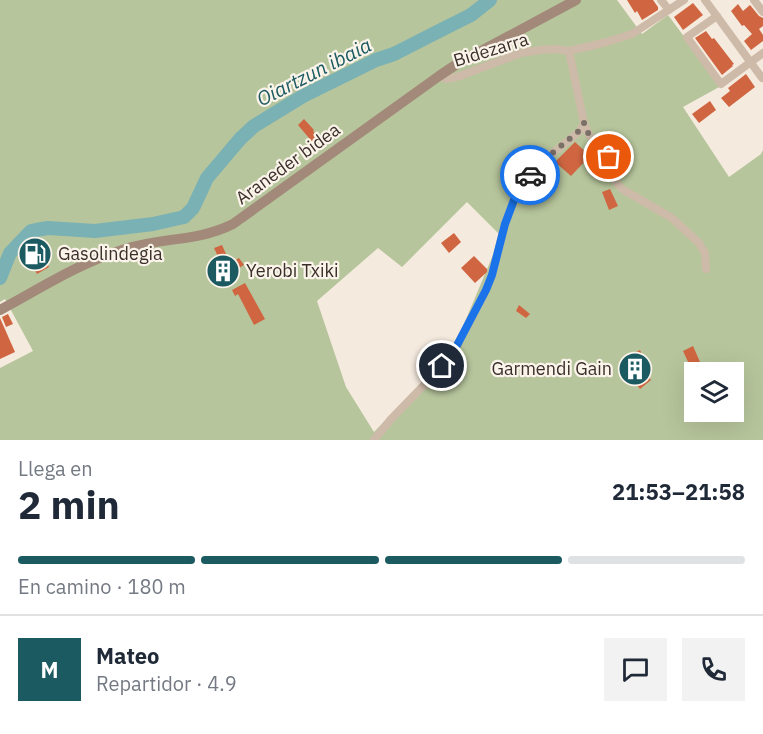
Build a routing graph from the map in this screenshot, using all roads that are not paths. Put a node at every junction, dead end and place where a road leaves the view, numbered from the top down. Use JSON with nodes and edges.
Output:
{"nodes":[{"id":1,"x":576,"y":0,"type":"edge"},
{"id":2,"x":661,"y":0,"type":"edge"},
{"id":3,"x":684,"y":0,"type":"edge"},
{"id":4,"x":705,"y":0,"type":"edge"},
{"id":5,"x":754,"y":0,"type":"edge"},
{"id":6,"x":669,"y":10,"type":"junction"},
{"id":7,"x":763,"y":12,"type":"edge"},
{"id":8,"x":717,"y":16,"type":"junction"},
{"id":9,"x":569,"y":51,"type":"junction"},
{"id":10,"x":763,"y":53,"type":"edge"},
{"id":11,"x":750,"y":62,"type":"junction"},
{"id":12,"x":439,"y":76,"type":"junction"},
{"id":13,"x":762,"y":78,"type":"edge"},
{"id":14,"x":584,"y":123,"type":"junction"},
{"id":15,"x":706,"y":269,"type":"dead end"},
{"id":16,"x":0,"y":310,"type":"edge"},
{"id":17,"x":374,"y":440,"type":"edge"}],
"edges":[{"from":1,"to":12,"type":"street","name":"Araneder bidea"},
{"from":2,"to":6,"type":"street"},
{"from":3,"to":6,"type":"street","name":"Bidezarra"},
{"from":4,"to":8,"type":"street"},
{"from":5,"to":7,"type":"street"},
{"from":6,"to":9,"type":"street","name":"Bidezarra"},
{"from":8,"to":11,"type":"street"},
{"from":8,"to":11,"type":"street"},
{"from":9,"to":12,"type":"street","name":"Bidezarra"},
{"from":9,"to":14,"type":"street"},
{"from":10,"to":11,"type":"street"},
{"from":11,"to":13,"type":"street"},
{"from":12,"to":16,"type":"street","name":"Araneder bidea"},
{"from":14,"to":15,"type":"street"},
{"from":14,"to":17,"type":"street"}]}
